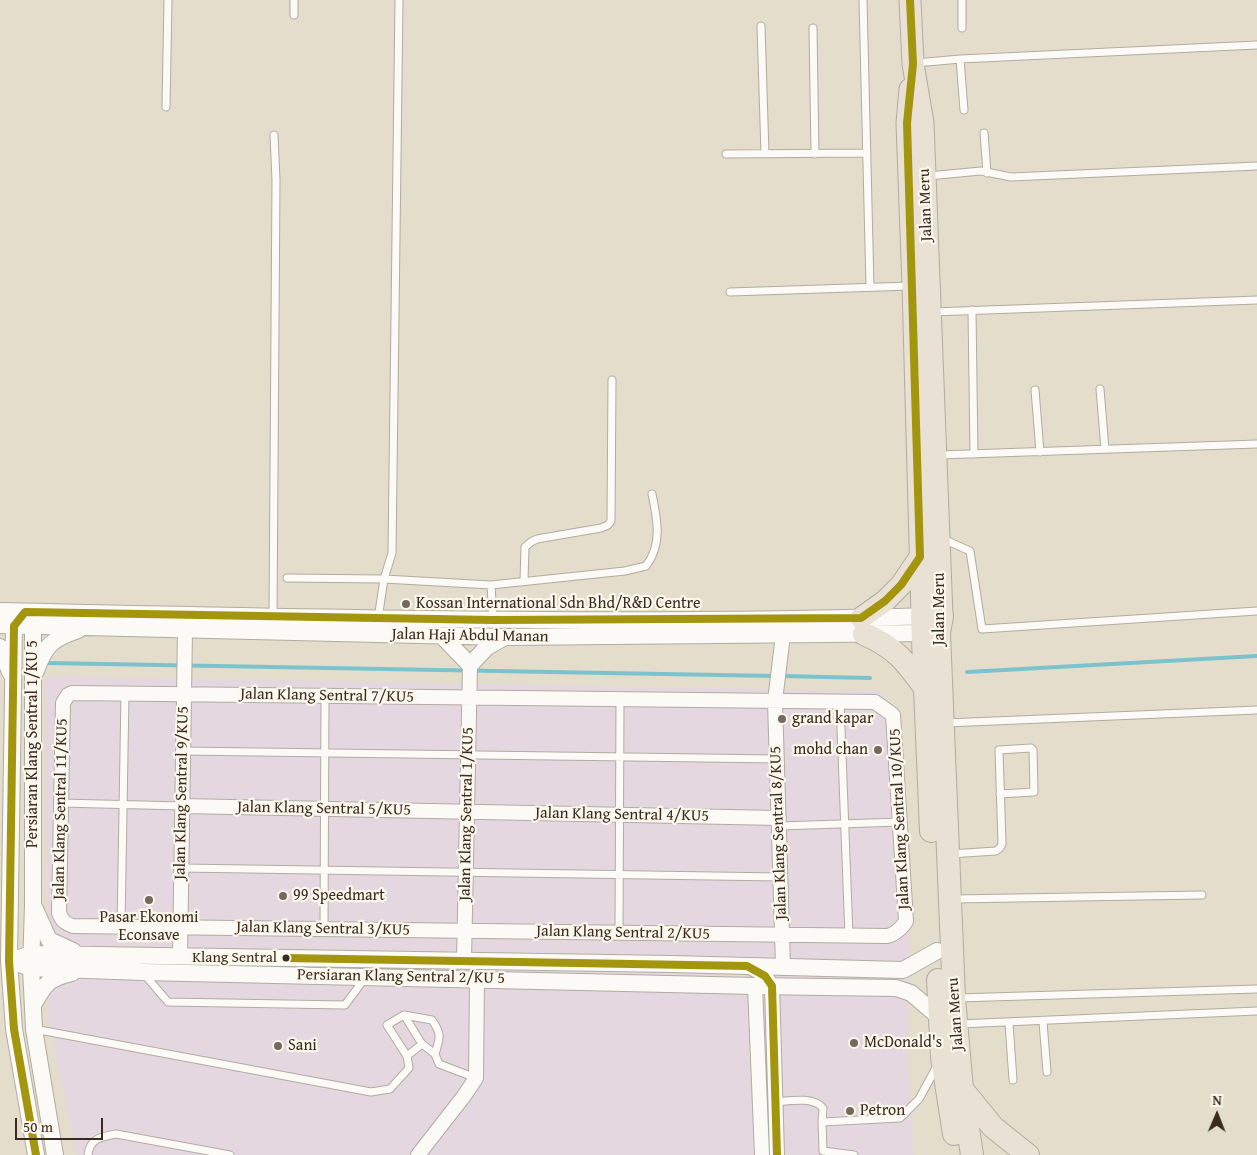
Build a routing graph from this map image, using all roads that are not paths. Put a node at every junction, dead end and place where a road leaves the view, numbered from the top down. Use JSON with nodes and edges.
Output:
{"nodes":[{"id":1,"x":168,"y":0,"type":"edge"},
{"id":2,"x":294,"y":0,"type":"edge"},
{"id":3,"x":399,"y":0,"type":"edge"},
{"id":4,"x":863,"y":0,"type":"edge"},
{"id":5,"x":910,"y":0,"type":"edge"},
{"id":6,"x":962,"y":0,"type":"edge"},
{"id":7,"x":294,"y":15,"type":"dead end"},
{"id":8,"x":761,"y":26,"type":"dead end"},
{"id":9,"x":813,"y":28,"type":"dead end"},
{"id":10,"x":962,"y":28,"type":"dead end"},
{"id":11,"x":1257,"y":45,"type":"edge"},
{"id":12,"x":960,"y":59,"type":"junction"},
{"id":13,"x":913,"y":64,"type":"junction"},
{"id":14,"x":166,"y":107,"type":"dead end"},
{"id":15,"x":964,"y":110,"type":"dead end"},
{"id":16,"x":984,"y":133,"type":"dead end"},
{"id":17,"x":274,"y":135,"type":"dead end"},
{"id":18,"x":866,"y":153,"type":"junction"},
{"id":19,"x":726,"y":154,"type":"dead end"},
{"id":20,"x":765,"y":154,"type":"junction"},
{"id":21,"x":815,"y":154,"type":"junction"},
{"id":22,"x":1257,"y":166,"type":"edge"},
{"id":23,"x":987,"y":173,"type":"junction"},
{"id":24,"x":924,"y":176,"type":"junction"},
{"id":25,"x":913,"y":286,"type":"junction"},
{"id":26,"x":870,"y":287,"type":"junction"},
{"id":27,"x":730,"y":292,"type":"dead end"},
{"id":28,"x":1257,"y":300,"type":"edge"},
{"id":29,"x":972,"y":310,"type":"junction"},
{"id":30,"x":930,"y":312,"type":"junction"},
{"id":31,"x":612,"y":380,"type":"dead end"},
{"id":32,"x":1100,"y":389,"type":"dead end"},
{"id":33,"x":1035,"y":390,"type":"dead end"},
{"id":34,"x":1257,"y":444,"type":"edge"},
{"id":35,"x":1105,"y":449,"type":"junction"},
{"id":36,"x":1040,"y":452,"type":"junction"},
{"id":37,"x":974,"y":454,"type":"junction"},
{"id":38,"x":936,"y":455,"type":"junction"},
{"id":39,"x":652,"y":494,"type":"dead end"},
{"id":40,"x":939,"y":537,"type":"junction"},
{"id":41,"x":920,"y":557,"type":"junction"},
{"id":42,"x":287,"y":578,"type":"dead end"},
{"id":43,"x":384,"y":579,"type":"junction"},
{"id":44,"x":524,"y":581,"type":"junction"},
{"id":45,"x":491,"y":585,"type":"junction"},
{"id":46,"x":0,"y":611,"type":"edge"},
{"id":47,"x":1257,"y":611,"type":"edge"},
{"id":48,"x":273,"y":617,"type":"junction"},
{"id":49,"x":29,"y":619,"type":"junction"},
{"id":50,"x":378,"y":619,"type":"junction"},
{"id":51,"x":493,"y":620,"type":"junction"},
{"id":52,"x":932,"y":624,"type":"junction"},
{"id":53,"x":7,"y":626,"type":"edge"},
{"id":54,"x":863,"y":626,"type":"junction"},
{"id":55,"x":85,"y":628,"type":"junction"},
{"id":56,"x":185,"y":630,"type":"junction"},
{"id":57,"x":782,"y":635,"type":"junction"},
{"id":58,"x":442,"y":636,"type":"junction"},
{"id":59,"x":504,"y":637,"type":"junction"},
{"id":60,"x":0,"y":647,"type":"edge"},
{"id":61,"x":470,"y":665,"type":"junction"},
{"id":62,"x":33,"y":679,"type":"junction"},
{"id":63,"x":13,"y":681,"type":"junction"},
{"id":64,"x":925,"y":688,"type":"junction"},
{"id":65,"x":125,"y":694,"type":"junction"},
{"id":66,"x":184,"y":695,"type":"junction"},
{"id":67,"x":326,"y":696,"type":"junction"},
{"id":68,"x":469,"y":698,"type":"junction"},
{"id":69,"x":620,"y":700,"type":"junction"},
{"id":70,"x":775,"y":701,"type":"junction"},
{"id":71,"x":840,"y":702,"type":"junction"},
{"id":72,"x":1257,"y":710,"type":"edge"},
{"id":73,"x":943,"y":723,"type":"junction"},
{"id":74,"x":183,"y":750,"type":"junction"},
{"id":75,"x":325,"y":753,"type":"junction"},
{"id":76,"x":468,"y":754,"type":"junction"},
{"id":77,"x":620,"y":757,"type":"junction"},
{"id":78,"x":777,"y":759,"type":"junction"},
{"id":79,"x":1000,"y":794,"type":"junction"},
{"id":80,"x":61,"y":804,"type":"junction"},
{"id":81,"x":123,"y":805,"type":"junction"},
{"id":82,"x":182,"y":806,"type":"junction"},
{"id":83,"x":325,"y":809,"type":"junction"},
{"id":84,"x":466,"y":812,"type":"junction"},
{"id":85,"x":620,"y":815,"type":"junction"},
{"id":86,"x":779,"y":822,"type":"junction"},
{"id":87,"x":900,"y":822,"type":"junction"},
{"id":88,"x":844,"y":824,"type":"junction"},
{"id":89,"x":948,"y":854,"type":"junction"},
{"id":90,"x":181,"y":868,"type":"junction"},
{"id":91,"x":324,"y":870,"type":"junction"},
{"id":92,"x":465,"y":872,"type":"junction"},
{"id":93,"x":619,"y":875,"type":"junction"},
{"id":94,"x":780,"y":877,"type":"junction"},
{"id":95,"x":1202,"y":895,"type":"dead end"},
{"id":96,"x":949,"y":899,"type":"junction"},
{"id":97,"x":33,"y":905,"type":"junction"},
{"id":98,"x":121,"y":927,"type":"junction"},
{"id":99,"x":181,"y":927,"type":"junction"},
{"id":100,"x":324,"y":929,"type":"junction"},
{"id":101,"x":464,"y":931,"type":"junction"},
{"id":102,"x":618,"y":933,"type":"junction"},
{"id":103,"x":782,"y":936,"type":"junction"},
{"id":104,"x":848,"y":936,"type":"junction"},
{"id":105,"x":936,"y":952,"type":"junction"},
{"id":106,"x":81,"y":954,"type":"junction"},
{"id":107,"x":180,"y":956,"type":"junction"},
{"id":108,"x":464,"y":960,"type":"junction"},
{"id":109,"x":9,"y":961,"type":"junction"},
{"id":110,"x":31,"y":961,"type":"junction"},
{"id":111,"x":672,"y":964,"type":"junction"},
{"id":112,"x":747,"y":966,"type":"junction"},
{"id":113,"x":783,"y":966,"type":"junction"},
{"id":114,"x":87,"y":970,"type":"junction"},
{"id":115,"x":143,"y":972,"type":"junction"},
{"id":116,"x":366,"y":976,"type":"junction"},
{"id":117,"x":477,"y":979,"type":"junction"},
{"id":118,"x":671,"y":984,"type":"junction"},
{"id":119,"x":755,"y":986,"type":"junction"},
{"id":120,"x":772,"y":986,"type":"junction"},
{"id":121,"x":1257,"y":988,"type":"edge"},
{"id":122,"x":954,"y":998,"type":"junction"},
{"id":123,"x":33,"y":1006,"type":"junction"},
{"id":124,"x":1257,"y":1012,"type":"edge"},
{"id":125,"x":404,"y":1015,"type":"junction"},
{"id":126,"x":948,"y":1020,"type":"junction"},
{"id":127,"x":1043,"y":1022,"type":"junction"},
{"id":128,"x":1008,"y":1023,"type":"junction"},
{"id":129,"x":34,"y":1028,"type":"junction"},
{"id":130,"x":422,"y":1044,"type":"junction"},
{"id":131,"x":435,"y":1054,"type":"junction"},
{"id":132,"x":407,"y":1056,"type":"junction"},
{"id":133,"x":942,"y":1057,"type":"junction"},
{"id":134,"x":1047,"y":1072,"type":"dead end"},
{"id":135,"x":476,"y":1078,"type":"junction"},
{"id":136,"x":1013,"y":1080,"type":"dead end"},
{"id":137,"x":962,"y":1089,"type":"junction"},
{"id":138,"x":775,"y":1102,"type":"junction"},
{"id":139,"x":822,"y":1122,"type":"junction"},
{"id":140,"x":36,"y":1155,"type":"edge"},
{"id":141,"x":56,"y":1155,"type":"edge"},
{"id":142,"x":88,"y":1155,"type":"edge"},
{"id":143,"x":230,"y":1155,"type":"edge"},
{"id":144,"x":418,"y":1155,"type":"edge"},
{"id":145,"x":762,"y":1155,"type":"edge"},
{"id":146,"x":777,"y":1155,"type":"edge"},
{"id":147,"x":854,"y":1155,"type":"edge"},
{"id":148,"x":957,"y":1155,"type":"edge"},
{"id":149,"x":972,"y":1155,"type":"edge"},
{"id":150,"x":1028,"y":1155,"type":"edge"}],
"edges":[{"from":1,"to":14,"type":"lane"},
{"from":2,"to":7,"type":"lane"},
{"from":3,"to":43,"type":"lane"},
{"from":4,"to":18,"type":"lane"},
{"from":5,"to":13,"type":"main road","name":"Jalan Meru"},
{"from":6,"to":10,"type":"lane"},
{"from":8,"to":20,"type":"lane"},
{"from":9,"to":21,"type":"lane"},
{"from":11,"to":12,"type":"lane"},
{"from":12,"to":13,"type":"lane"},
{"from":12,"to":15,"type":"lane"},
{"from":13,"to":24,"type":"main road","name":"Jalan Meru"},
{"from":13,"to":25,"type":"main road","name":"Jalan Meru"},
{"from":16,"to":23,"type":"lane"},
{"from":17,"to":48,"type":"lane"},
{"from":18,"to":21,"type":"lane"},
{"from":18,"to":26,"type":"lane"},
{"from":19,"to":20,"type":"lane"},
{"from":20,"to":21,"type":"lane"},
{"from":22,"to":23,"type":"lane"},
{"from":23,"to":24,"type":"lane"},
{"from":24,"to":30,"type":"main road","name":"Jalan Meru"},
{"from":25,"to":26,"type":"lane"},
{"from":25,"to":41,"type":"main road","name":"Jalan Meru"},
{"from":26,"to":27,"type":"lane"},
{"from":28,"to":29,"type":"lane"},
{"from":29,"to":30,"type":"lane"},
{"from":29,"to":37,"type":"lane"},
{"from":30,"to":38,"type":"main road","name":"Jalan Meru"},
{"from":31,"to":44,"type":"lane"},
{"from":32,"to":35,"type":"lane"},
{"from":33,"to":36,"type":"lane"},
{"from":34,"to":35,"type":"lane"},
{"from":35,"to":36,"type":"lane"},
{"from":36,"to":37,"type":"lane"},
{"from":37,"to":38,"type":"lane"},
{"from":38,"to":40,"type":"main road","name":"Jalan Meru"},
{"from":39,"to":44,"type":"lane"},
{"from":40,"to":47,"type":"lane"},
{"from":40,"to":52,"type":"main road","name":"Jalan Meru"},
{"from":41,"to":52,"type":"main road","name":"Jalan Meru"},
{"from":41,"to":54,"type":"main road"},
{"from":42,"to":43,"type":"lane"},
{"from":43,"to":45,"type":"lane"},
{"from":43,"to":50,"type":"lane"},
{"from":44,"to":45,"type":"lane"},
{"from":45,"to":51,"type":"lane"},
{"from":46,"to":49,"type":"street","name":"Jalan Haji Abdul Manan"},
{"from":48,"to":49,"type":"street","name":"Jalan Haji Abdul Manan"},
{"from":48,"to":50,"type":"street","name":"Jalan Haji Abdul Manan"},
{"from":49,"to":53,"type":"street","name":"Persiaran Klang Sentral 1/KU 5"},
{"from":49,"to":55,"type":"street","name":"Jalan Haji Abdul Manan"},
{"from":49,"to":62,"type":"street","name":"Persiaran Klang Sentral 1/KU 5"},
{"from":50,"to":51,"type":"street","name":"Jalan Haji Abdul Manan"},
{"from":51,"to":54,"type":"street","name":"Jalan Haji Abdul Manan"},
{"from":52,"to":54,"type":"street","name":"Jalan Haji Abdul Manan"},
{"from":52,"to":64,"type":"highway","name":"Jalan Meru"},
{"from":52,"to":73,"type":"highway","name":"Jalan Meru"},
{"from":53,"to":63,"type":"street","name":"Persiaran Klang Sentral 1/KU 5"},
{"from":54,"to":57,"type":"street","name":"Jalan Haji Abdul Manan"},
{"from":54,"to":64,"type":"highway"},
{"from":55,"to":56,"type":"street","name":"Jalan Haji Abdul Manan"},
{"from":55,"to":62,"type":"street"},
{"from":56,"to":58,"type":"street","name":"Jalan Haji Abdul Manan"},
{"from":56,"to":66,"type":"street","name":"Jalan Klang Sentral 9/KU5"},
{"from":57,"to":59,"type":"street","name":"Jalan Haji Abdul Manan"},
{"from":57,"to":70,"type":"street","name":"Jalan Klang Sentral 8/KU5"},
{"from":58,"to":59,"type":"street","name":"Jalan Haji Abdul Manan"},
{"from":58,"to":61,"type":"street"},
{"from":59,"to":61,"type":"street"},
{"from":60,"to":63,"type":"street"},
{"from":61,"to":68,"type":"street","name":"Jalan Klang Sentral 1/KU5"},
{"from":62,"to":97,"type":"street","name":"Persiaran Klang Sentral 1/KU 5"},
{"from":63,"to":109,"type":"street","name":"Persiaran Klang Sentral 1/KU 5"},
{"from":64,"to":105,"type":"highway","name":"Jalan Meru"},
{"from":65,"to":66,"type":"street","name":"Jalan Klang Sentral 11/KU5"},
{"from":65,"to":80,"type":"street","name":"Jalan Klang Sentral 11/KU5"},
{"from":65,"to":81,"type":"lane"},
{"from":66,"to":67,"type":"street","name":"Jalan Klang Sentral 7/KU5"},
{"from":66,"to":74,"type":"street","name":"Jalan Klang Sentral 9/KU5"},
{"from":67,"to":68,"type":"street","name":"Jalan Klang Sentral 7/KU5"},
{"from":67,"to":75,"type":"lane"},
{"from":68,"to":69,"type":"street","name":"Jalan Klang Sentral 10/KU5"},
{"from":68,"to":76,"type":"street","name":"Jalan Klang Sentral 1/KU5"},
{"from":69,"to":70,"type":"street","name":"Jalan Klang Sentral 10/KU5"},
{"from":69,"to":77,"type":"lane"},
{"from":70,"to":71,"type":"street","name":"Jalan Klang Sentral 10/KU5"},
{"from":70,"to":78,"type":"street","name":"Jalan Klang Sentral 8/KU5"},
{"from":71,"to":87,"type":"street","name":"Jalan Klang Sentral 10/KU5"},
{"from":71,"to":88,"type":"lane"},
{"from":72,"to":73,"type":"lane"},
{"from":73,"to":89,"type":"highway","name":"Jalan Meru"},
{"from":74,"to":75,"type":"lane"},
{"from":74,"to":82,"type":"street","name":"Jalan Klang Sentral 9/KU5"},
{"from":75,"to":76,"type":"lane"},
{"from":75,"to":83,"type":"lane"},
{"from":76,"to":77,"type":"lane"},
{"from":76,"to":84,"type":"street","name":"Jalan Klang Sentral 1/KU5"},
{"from":77,"to":78,"type":"lane"},
{"from":77,"to":85,"type":"lane"},
{"from":78,"to":86,"type":"street","name":"Jalan Klang Sentral 8/KU5"},
{"from":79,"to":79,"type":"lane"},
{"from":79,"to":89,"type":"lane"},
{"from":80,"to":81,"type":"lane"},
{"from":80,"to":98,"type":"street","name":"Jalan Klang Sentral 11/KU5"},
{"from":81,"to":82,"type":"lane"},
{"from":81,"to":98,"type":"lane"},
{"from":82,"to":83,"type":"street","name":"Jalan Klang Sentral 5/KU5"},
{"from":82,"to":90,"type":"street","name":"Jalan Klang Sentral 9/KU5"},
{"from":83,"to":84,"type":"street","name":"Jalan Klang Sentral 5/KU5"},
{"from":83,"to":91,"type":"lane"},
{"from":84,"to":85,"type":"street","name":"Jalan Klang Sentral 4/KU5"},
{"from":84,"to":92,"type":"street","name":"Jalan Klang Sentral 1/KU5"},
{"from":85,"to":86,"type":"street","name":"Jalan Klang Sentral 4/KU5"},
{"from":85,"to":93,"type":"lane"},
{"from":86,"to":88,"type":"lane"},
{"from":86,"to":94,"type":"street","name":"Jalan Klang Sentral 8/KU5"},
{"from":87,"to":88,"type":"lane"},
{"from":87,"to":104,"type":"street","name":"Jalan Klang Sentral 10/KU5"},
{"from":88,"to":104,"type":"lane"},
{"from":89,"to":96,"type":"highway","name":"Jalan Meru"},
{"from":90,"to":91,"type":"lane"},
{"from":90,"to":99,"type":"street","name":"Jalan Klang Sentral 9/KU5"},
{"from":91,"to":92,"type":"lane"},
{"from":91,"to":100,"type":"lane"},
{"from":92,"to":93,"type":"lane"},
{"from":92,"to":101,"type":"street","name":"Jalan Klang Sentral 1/KU5"},
{"from":93,"to":94,"type":"lane"},
{"from":93,"to":102,"type":"lane"},
{"from":94,"to":103,"type":"street","name":"Jalan Klang Sentral 8/KU5"},
{"from":95,"to":96,"type":"lane"},
{"from":96,"to":122,"type":"highway","name":"Jalan Meru"},
{"from":97,"to":106,"type":"street"},
{"from":97,"to":110,"type":"street","name":"Persiaran Klang Sentral 1/KU 5"},
{"from":98,"to":99,"type":"street","name":"Jalan Klang Sentral 11/KU5"},
{"from":99,"to":100,"type":"street","name":"Jalan Klang Sentral 3/KU5"},
{"from":99,"to":107,"type":"street","name":"Jalan Klang Sentral 9/KU5"},
{"from":100,"to":101,"type":"street","name":"Jalan Klang Sentral 3/KU5"},
{"from":101,"to":102,"type":"street","name":"Jalan Klang Sentral 2/KU5"},
{"from":101,"to":108,"type":"street","name":"Jalan Klang Sentral 1/KU5"},
{"from":102,"to":103,"type":"street","name":"Jalan Klang Sentral 2/KU5"},
{"from":103,"to":104,"type":"street","name":"Jalan Klang Sentral 10/KU5"},
{"from":103,"to":113,"type":"street","name":"Jalan Klang Sentral 8/KU5"},
{"from":105,"to":113,"type":"street","name":"Persiaran Klang Sentral 2/KU 5"},
{"from":105,"to":126,"type":"highway","name":"Jalan Meru"},
{"from":106,"to":107,"type":"street","name":"Persiaran Klang Sentral 2/KU 5"},
{"from":106,"to":110,"type":"street","name":"Persiaran Klang Sentral 2/KU 5"},
{"from":107,"to":108,"type":"street","name":"Persiaran Klang Sentral 2/KU 5"},
{"from":108,"to":111,"type":"street","name":"Persiaran Klang Sentral 2/KU 5"},
{"from":109,"to":110,"type":"street","name":"Persiaran Klang Sentral 2/KU 5"},
{"from":109,"to":140,"type":"street","name":"Persiaran Klang Sentral 1/KU 5"},
{"from":110,"to":114,"type":"street","name":"Persiaran Klang Sentral 2/KU 5"},
{"from":110,"to":123,"type":"street","name":"Persiaran Klang Sentral 1/KU 5"},
{"from":111,"to":112,"type":"street","name":"Persiaran Klang Sentral 2/KU 5"},
{"from":111,"to":118,"type":"street"},
{"from":112,"to":113,"type":"street","name":"Persiaran Klang Sentral 2/KU 5"},
{"from":112,"to":120,"type":"street"},
{"from":114,"to":115,"type":"street","name":"Persiaran Klang Sentral 2/KU 5"},
{"from":114,"to":123,"type":"street"},
{"from":115,"to":116,"type":"street","name":"Persiaran Klang Sentral 2/KU 5"},
{"from":115,"to":116,"type":"lane"},
{"from":116,"to":117,"type":"street","name":"Persiaran Klang Sentral 2/KU 5"},
{"from":117,"to":118,"type":"street","name":"Persiaran Klang Sentral 2/KU 5"},
{"from":117,"to":135,"type":"street"},
{"from":118,"to":119,"type":"street","name":"Persiaran Klang Sentral 2/KU 5"},
{"from":119,"to":120,"type":"street","name":"Persiaran Klang Sentral 2/KU 5"},
{"from":119,"to":145,"type":"street"},
{"from":120,"to":126,"type":"street","name":"Persiaran Klang Sentral 2/KU 5"},
{"from":120,"to":138,"type":"street"},
{"from":121,"to":122,"type":"lane"},
{"from":122,"to":126,"type":"highway","name":"Jalan Meru"},
{"from":123,"to":129,"type":"street","name":"Persiaran Klang Sentral 1/KU 5"},
{"from":124,"to":127,"type":"lane"},
{"from":125,"to":130,"type":"lane"},
{"from":125,"to":131,"type":"lane"},
{"from":125,"to":132,"type":"lane"},
{"from":126,"to":128,"type":"lane"},
{"from":126,"to":133,"type":"highway","name":"Jalan Meru"},
{"from":126,"to":137,"type":"highway","name":"Jalan Meru"},
{"from":127,"to":128,"type":"lane"},
{"from":127,"to":134,"type":"lane"},
{"from":128,"to":136,"type":"lane"},
{"from":129,"to":132,"type":"lane"},
{"from":129,"to":141,"type":"street","name":"Persiaran Klang Sentral 1/KU 5"},
{"from":130,"to":131,"type":"lane"},
{"from":130,"to":132,"type":"lane"},
{"from":131,"to":135,"type":"lane"},
{"from":133,"to":139,"type":"lane"},
{"from":133,"to":148,"type":"highway","name":"Jalan Meru"},
{"from":135,"to":144,"type":"street"},
{"from":137,"to":149,"type":"highway","name":"Jalan Meru"},
{"from":137,"to":150,"type":"highway"},
{"from":138,"to":139,"type":"lane"},
{"from":138,"to":146,"type":"street"},
{"from":139,"to":147,"type":"lane"},
{"from":142,"to":143,"type":"lane"}]}
